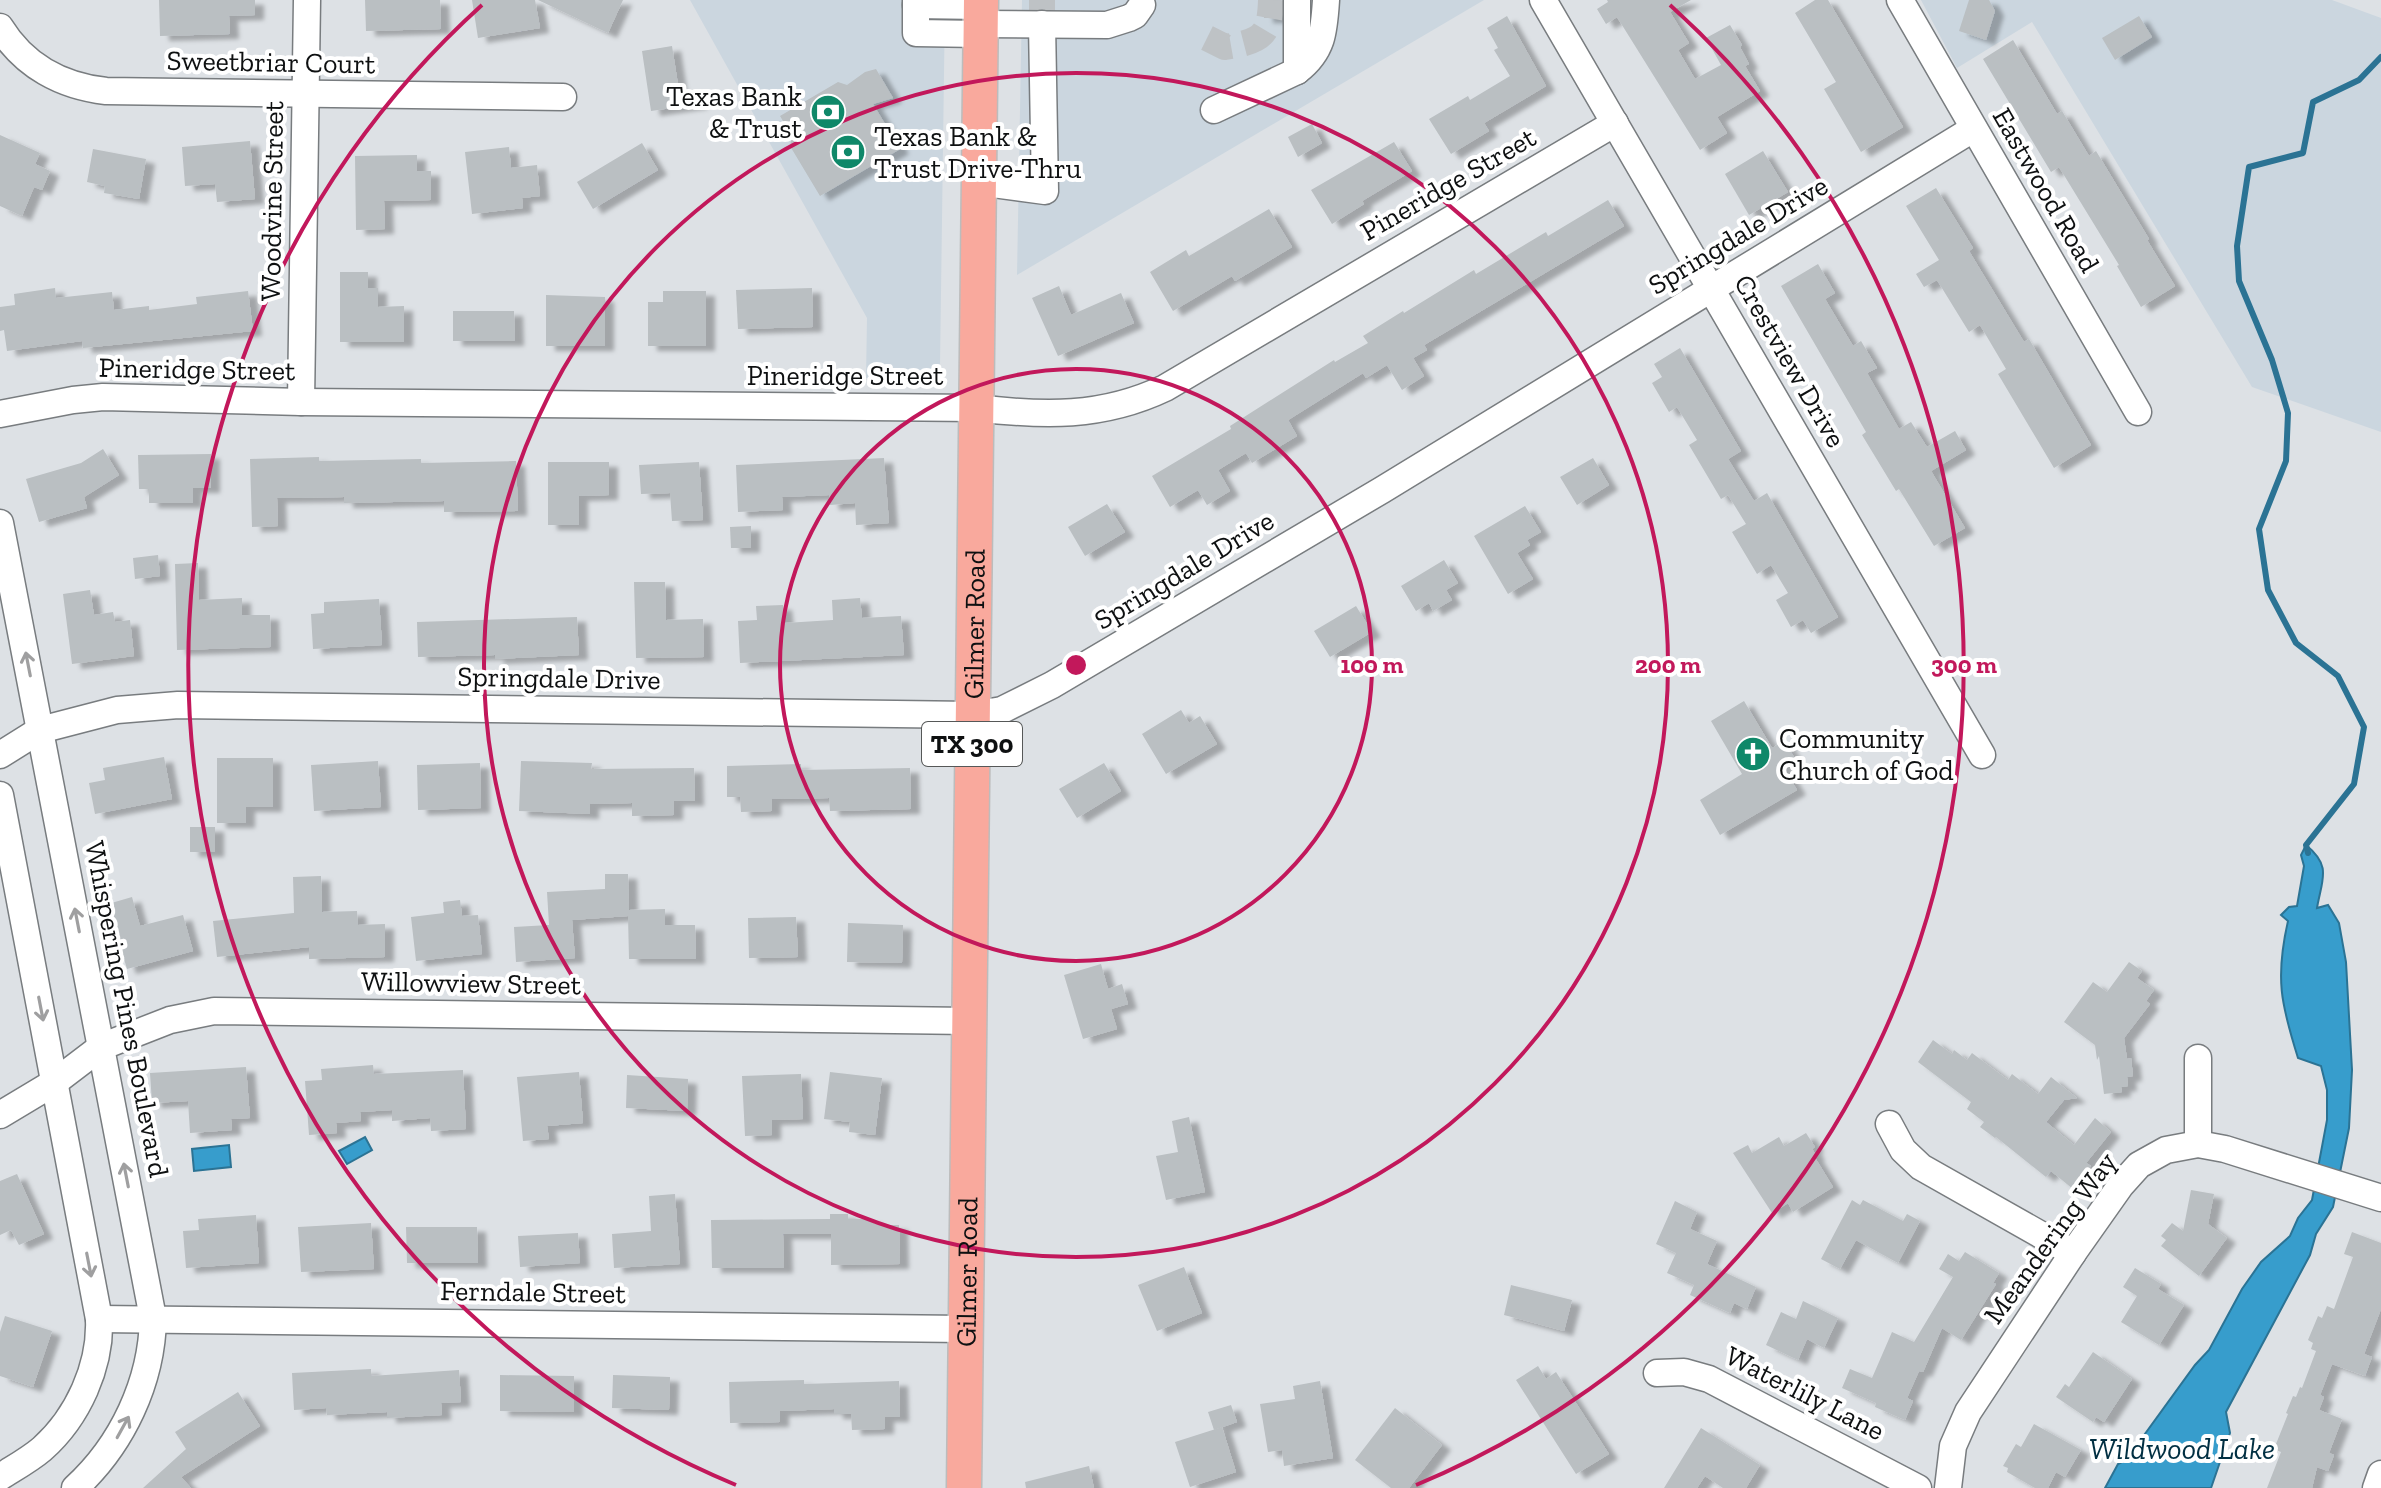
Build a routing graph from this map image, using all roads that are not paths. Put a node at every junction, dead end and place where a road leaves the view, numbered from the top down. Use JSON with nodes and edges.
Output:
{"nodes":[{"id":1,"x":307,"y":0,"type":"edge"},
{"id":2,"x":1297,"y":0,"type":"edge"},
{"id":3,"x":1326,"y":0,"type":"edge"},
{"id":4,"x":1543,"y":0,"type":"edge"},
{"id":5,"x":1900,"y":0,"type":"edge"},
{"id":6,"x":916,"y":3,"type":"edge"},
{"id":7,"x":1142,"y":5,"type":"dead end"},
{"id":8,"x":980,"y":16,"type":"edge"},
{"id":9,"x":1042,"y":24,"type":"junction"},
{"id":10,"x":0,"y":27,"type":"edge"},
{"id":11,"x":1297,"y":71,"type":"junction"},
{"id":12,"x":306,"y":94,"type":"junction"},
{"id":13,"x":563,"y":97,"type":"dead end"},
{"id":14,"x":1214,"y":110,"type":"dead end"},
{"id":15,"x":1615,"y":123,"type":"junction"},
{"id":16,"x":1973,"y":129,"type":"junction"},
{"id":17,"x":978,"y":182,"type":"junction"},
{"id":18,"x":1711,"y":289,"type":"junction"},
{"id":19,"x":301,"y":402,"type":"junction"},
{"id":20,"x":976,"y":408,"type":"junction"},
{"id":21,"x":2138,"y":412,"type":"dead end"},
{"id":22,"x":0,"y":414,"type":"edge"},
{"id":23,"x":0,"y":523,"type":"edge"},
{"id":24,"x":972,"y":715,"type":"junction"},
{"id":25,"x":40,"y":730,"type":"junction"},
{"id":26,"x":0,"y":755,"type":"edge"},
{"id":27,"x":1982,"y":755,"type":"dead end"},
{"id":28,"x":0,"y":795,"type":"edge"},
{"id":29,"x":969,"y":1021,"type":"junction"},
{"id":30,"x":101,"y":1047,"type":"junction"},
{"id":31,"x":2198,"y":1058,"type":"dead end"},
{"id":32,"x":55,"y":1082,"type":"junction"},
{"id":33,"x":0,"y":1115,"type":"edge"},
{"id":34,"x":1889,"y":1124,"type":"dead end"},
{"id":35,"x":2198,"y":1144,"type":"junction"},
{"id":36,"x":2381,"y":1198,"type":"edge"},
{"id":37,"x":2073,"y":1253,"type":"junction"},
{"id":38,"x":153,"y":1318,"type":"junction"},
{"id":39,"x":99,"y":1319,"type":"junction"},
{"id":40,"x":965,"y":1329,"type":"junction"},
{"id":41,"x":1657,"y":1373,"type":"dead end"},
{"id":42,"x":2381,"y":1474,"type":"edge"},
{"id":43,"x":0,"y":1477,"type":"edge"},
{"id":44,"x":75,"y":1488,"type":"edge"},
{"id":45,"x":964,"y":1488,"type":"edge"},
{"id":46,"x":1918,"y":1488,"type":"edge"},
{"id":47,"x":1948,"y":1488,"type":"edge"},
{"id":48,"x":2376,"y":1488,"type":"edge"}],
"edges":[{"from":1,"to":12,"type":"street","name":"Woodvine Street"},
{"from":2,"to":11,"type":"street"},
{"from":3,"to":11,"type":"street"},
{"from":4,"to":15,"type":"street","name":"Crestview Drive"},
{"from":5,"to":16,"type":"street","name":"Eastwood Road"},
{"from":6,"to":8,"type":"street"},
{"from":7,"to":9,"type":"street"},
{"from":8,"to":9,"type":"street"},
{"from":8,"to":17,"type":"main road","name":"Gilmer Road","number":"TX 300"},
{"from":9,"to":17,"type":"street"},
{"from":10,"to":12,"type":"street","name":"Sweetbriar Court"},
{"from":11,"to":14,"type":"street"},
{"from":12,"to":13,"type":"street","name":"Sweetbriar Court"},
{"from":12,"to":19,"type":"street","name":"Woodvine Street"},
{"from":15,"to":18,"type":"street","name":"Crestview Drive"},
{"from":15,"to":20,"type":"street","name":"Pineridge Street"},
{"from":16,"to":18,"type":"street","name":"Springdale Drive"},
{"from":16,"to":21,"type":"street","name":"Eastwood Road"},
{"from":17,"to":20,"type":"main road","name":"Gilmer Road","number":"TX 300"},
{"from":18,"to":24,"type":"street","name":"Springdale Drive"},
{"from":18,"to":27,"type":"street","name":"Crestview Drive"},
{"from":19,"to":20,"type":"street","name":"Pineridge Street"},
{"from":19,"to":22,"type":"street","name":"Pineridge Street"},
{"from":20,"to":24,"type":"main road","name":"Gilmer Road","number":"TX 300"},
{"from":25,"to":23,"type":"street","name":"Whispering Pines Boulevard","one_way":true},
{"from":24,"to":25,"type":"street","name":"Springdale Drive"},
{"from":24,"to":29,"type":"main road","name":"Gilmer Road","number":"TX 300"},
{"from":25,"to":26,"type":"street","name":"Springdale Drive"},
{"from":30,"to":25,"type":"street","name":"Whispering Pines Boulevard","one_way":true},
{"from":28,"to":32,"type":"street","one_way":true},
{"from":29,"to":30,"type":"street","name":"Willowview Street"},
{"from":29,"to":40,"type":"main road","name":"Gilmer Road","number":"TX 300"},
{"from":30,"to":32,"type":"street","name":"Willowview Street"},
{"from":38,"to":30,"type":"street","name":"Whispering Pines Boulevard","one_way":true},
{"from":31,"to":35,"type":"street"},
{"from":32,"to":33,"type":"street","name":"Willowview Street"},
{"from":32,"to":39,"type":"street","one_way":true},
{"from":34,"to":37,"type":"street"},
{"from":35,"to":36,"type":"street","name":"Meandering Way"},
{"from":35,"to":37,"type":"street","name":"Meandering Way"},
{"from":37,"to":47,"type":"street","name":"Meandering Way"},
{"from":38,"to":39,"type":"street","name":"Ferndale Street"},
{"from":38,"to":40,"type":"street","name":"Ferndale Street"},
{"from":44,"to":38,"type":"street","name":"Whispering Pines Boulevard","one_way":true},
{"from":39,"to":43,"type":"street"},
{"from":40,"to":45,"type":"main road","name":"Gilmer Road","number":"TX 300"},
{"from":41,"to":46,"type":"street","name":"Waterlily Lane"},
{"from":42,"to":48,"type":"street"}]}
